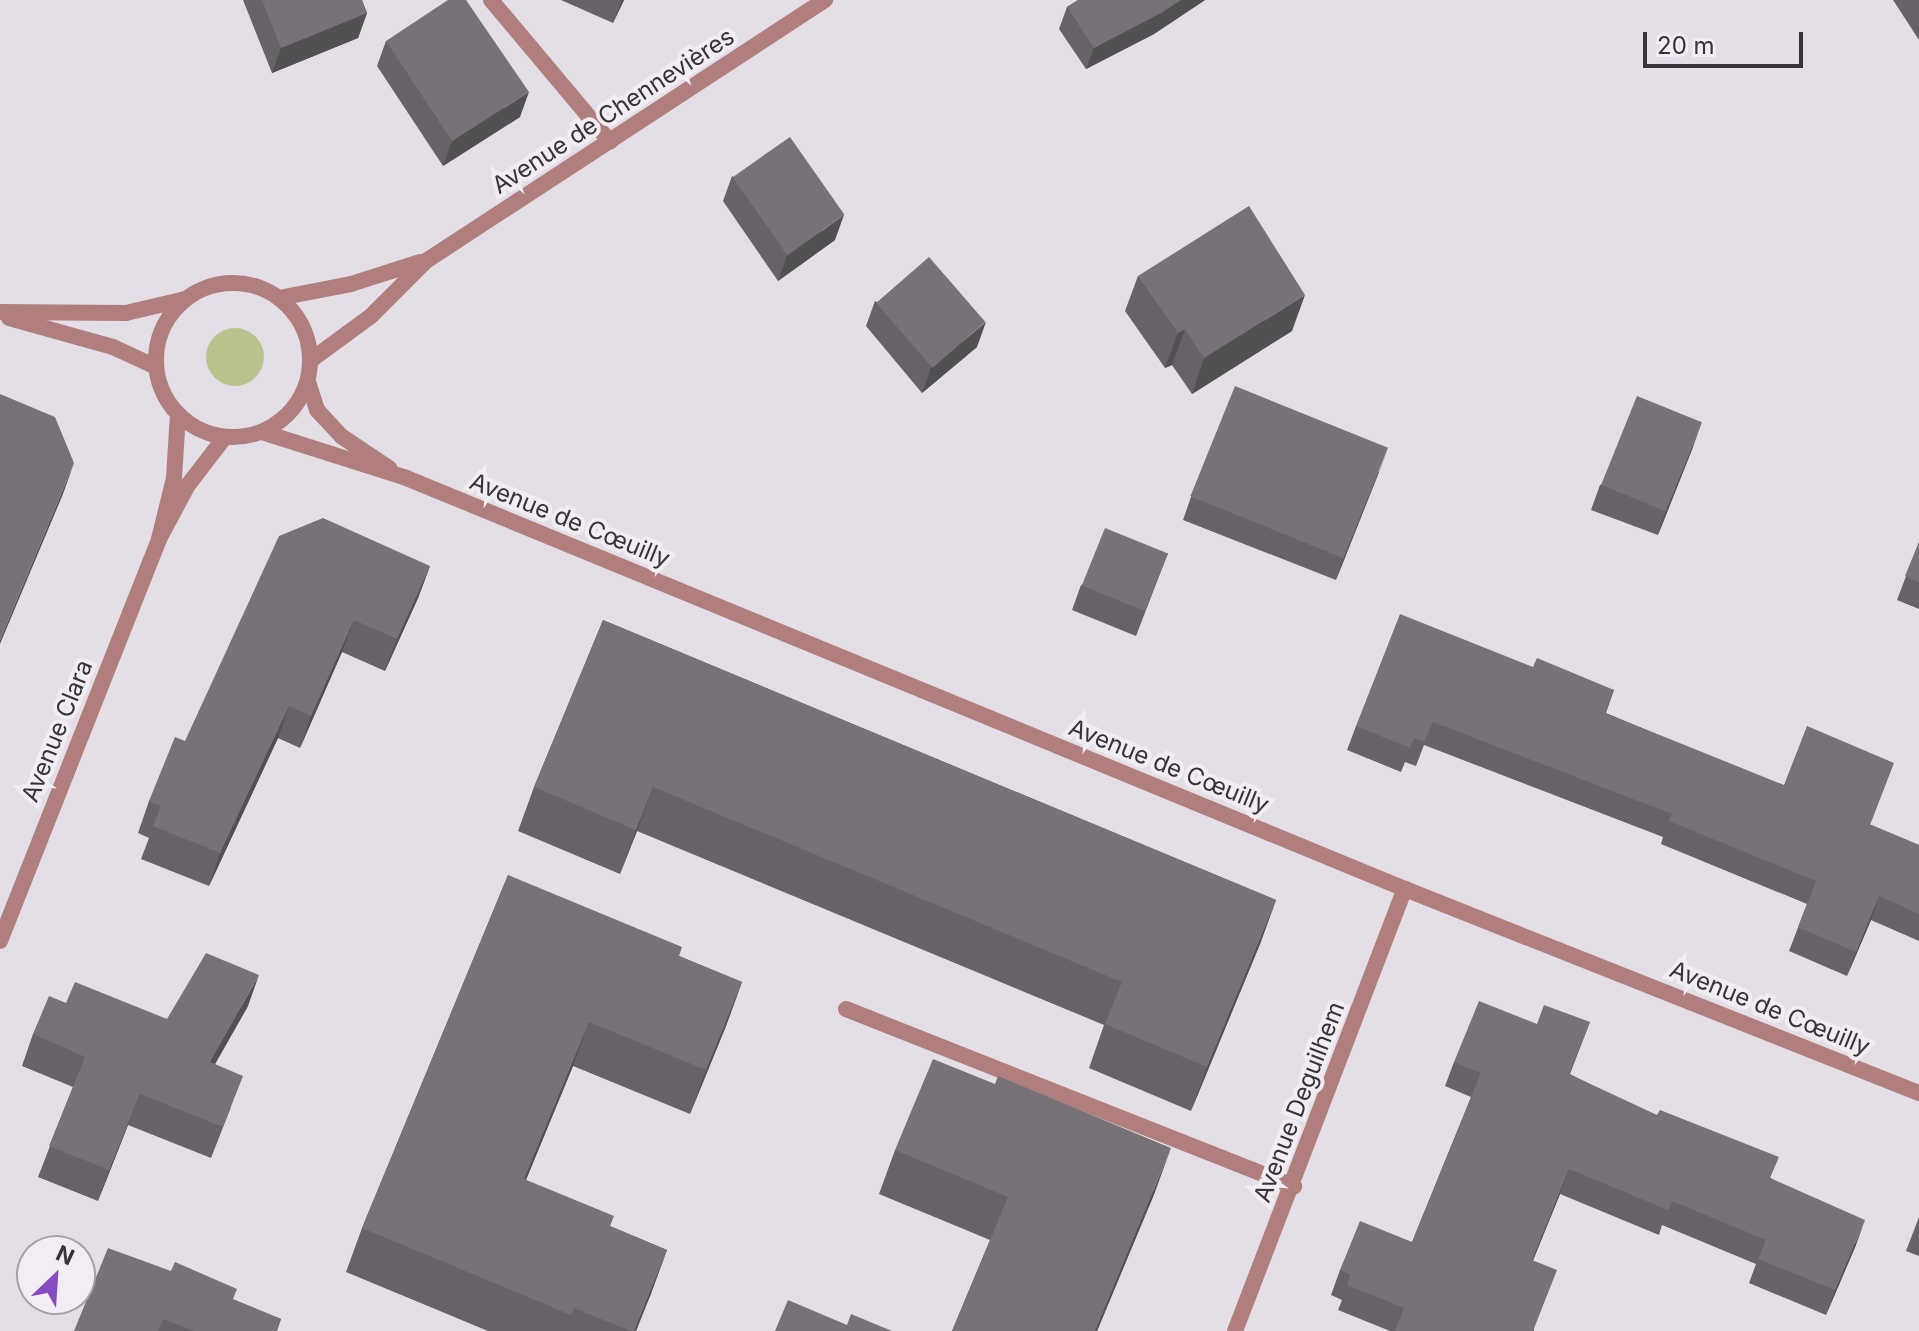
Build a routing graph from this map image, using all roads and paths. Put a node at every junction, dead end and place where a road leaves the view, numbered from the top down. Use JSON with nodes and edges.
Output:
{"nodes":[{"id":1,"x":491,"y":0,"type":"edge"},
{"id":2,"x":825,"y":0,"type":"edge"},
{"id":3,"x":610,"y":142,"type":"junction"},
{"id":4,"x":426,"y":261,"type":"junction"},
{"id":5,"x":279,"y":298,"type":"junction"},
{"id":6,"x":185,"y":299,"type":"junction"},
{"id":7,"x":0,"y":314,"type":"edge"},
{"id":8,"x":311,"y":360,"type":"junction"},
{"id":9,"x":156,"y":367,"type":"junction"},
{"id":10,"x":308,"y":382,"type":"junction"},
{"id":11,"x":178,"y":414,"type":"junction"},
{"id":12,"x":262,"y":432,"type":"junction"},
{"id":13,"x":225,"y":437,"type":"junction"},
{"id":14,"x":404,"y":477,"type":"junction"},
{"id":15,"x":159,"y":539,"type":"junction"},
{"id":16,"x":1405,"y":889,"type":"junction"},
{"id":17,"x":0,"y":941,"type":"edge"},
{"id":18,"x":846,"y":1009,"type":"dead end"},
{"id":19,"x":1919,"y":1093,"type":"edge"},
{"id":20,"x":1294,"y":1186,"type":"junction"},
{"id":21,"x":1235,"y":1331,"type":"edge"}],
"edges":[{"from":1,"to":3,"type":"street"},
{"from":2,"to":3,"type":"street","name":"Avenue de Chennevières"},
{"from":3,"to":4,"type":"street","name":"Avenue de Chennevières"},
{"from":4,"to":5,"type":"street","name":"Avenue de Chennevières"},
{"from":4,"to":8,"type":"street","name":"Avenue de Chennevières"},
{"from":5,"to":6,"type":"street"},
{"from":5,"to":8,"type":"street"},
{"from":6,"to":7,"type":"street"},
{"from":6,"to":9,"type":"street"},
{"from":7,"to":9,"type":"street"},
{"from":8,"to":10,"type":"street"},
{"from":9,"to":11,"type":"street"},
{"from":10,"to":12,"type":"street"},
{"from":10,"to":14,"type":"street","name":"Avenue de Cœuilly"},
{"from":11,"to":13,"type":"street"},
{"from":11,"to":15,"type":"street","name":"Avenue Clara"},
{"from":12,"to":13,"type":"street"},
{"from":12,"to":14,"type":"street","name":"Avenue de Cœuilly"},
{"from":13,"to":15,"type":"street","name":"Avenue Clara"},
{"from":14,"to":16,"type":"street","name":"Avenue de Cœuilly"},
{"from":15,"to":17,"type":"street","name":"Avenue Clara"},
{"from":16,"to":19,"type":"street","name":"Avenue de Cœuilly"},
{"from":16,"to":20,"type":"street","name":"Avenue Deguilhem"},
{"from":18,"to":20,"type":"street"},
{"from":20,"to":21,"type":"street","name":"Avenue Deguilhem"}]}
